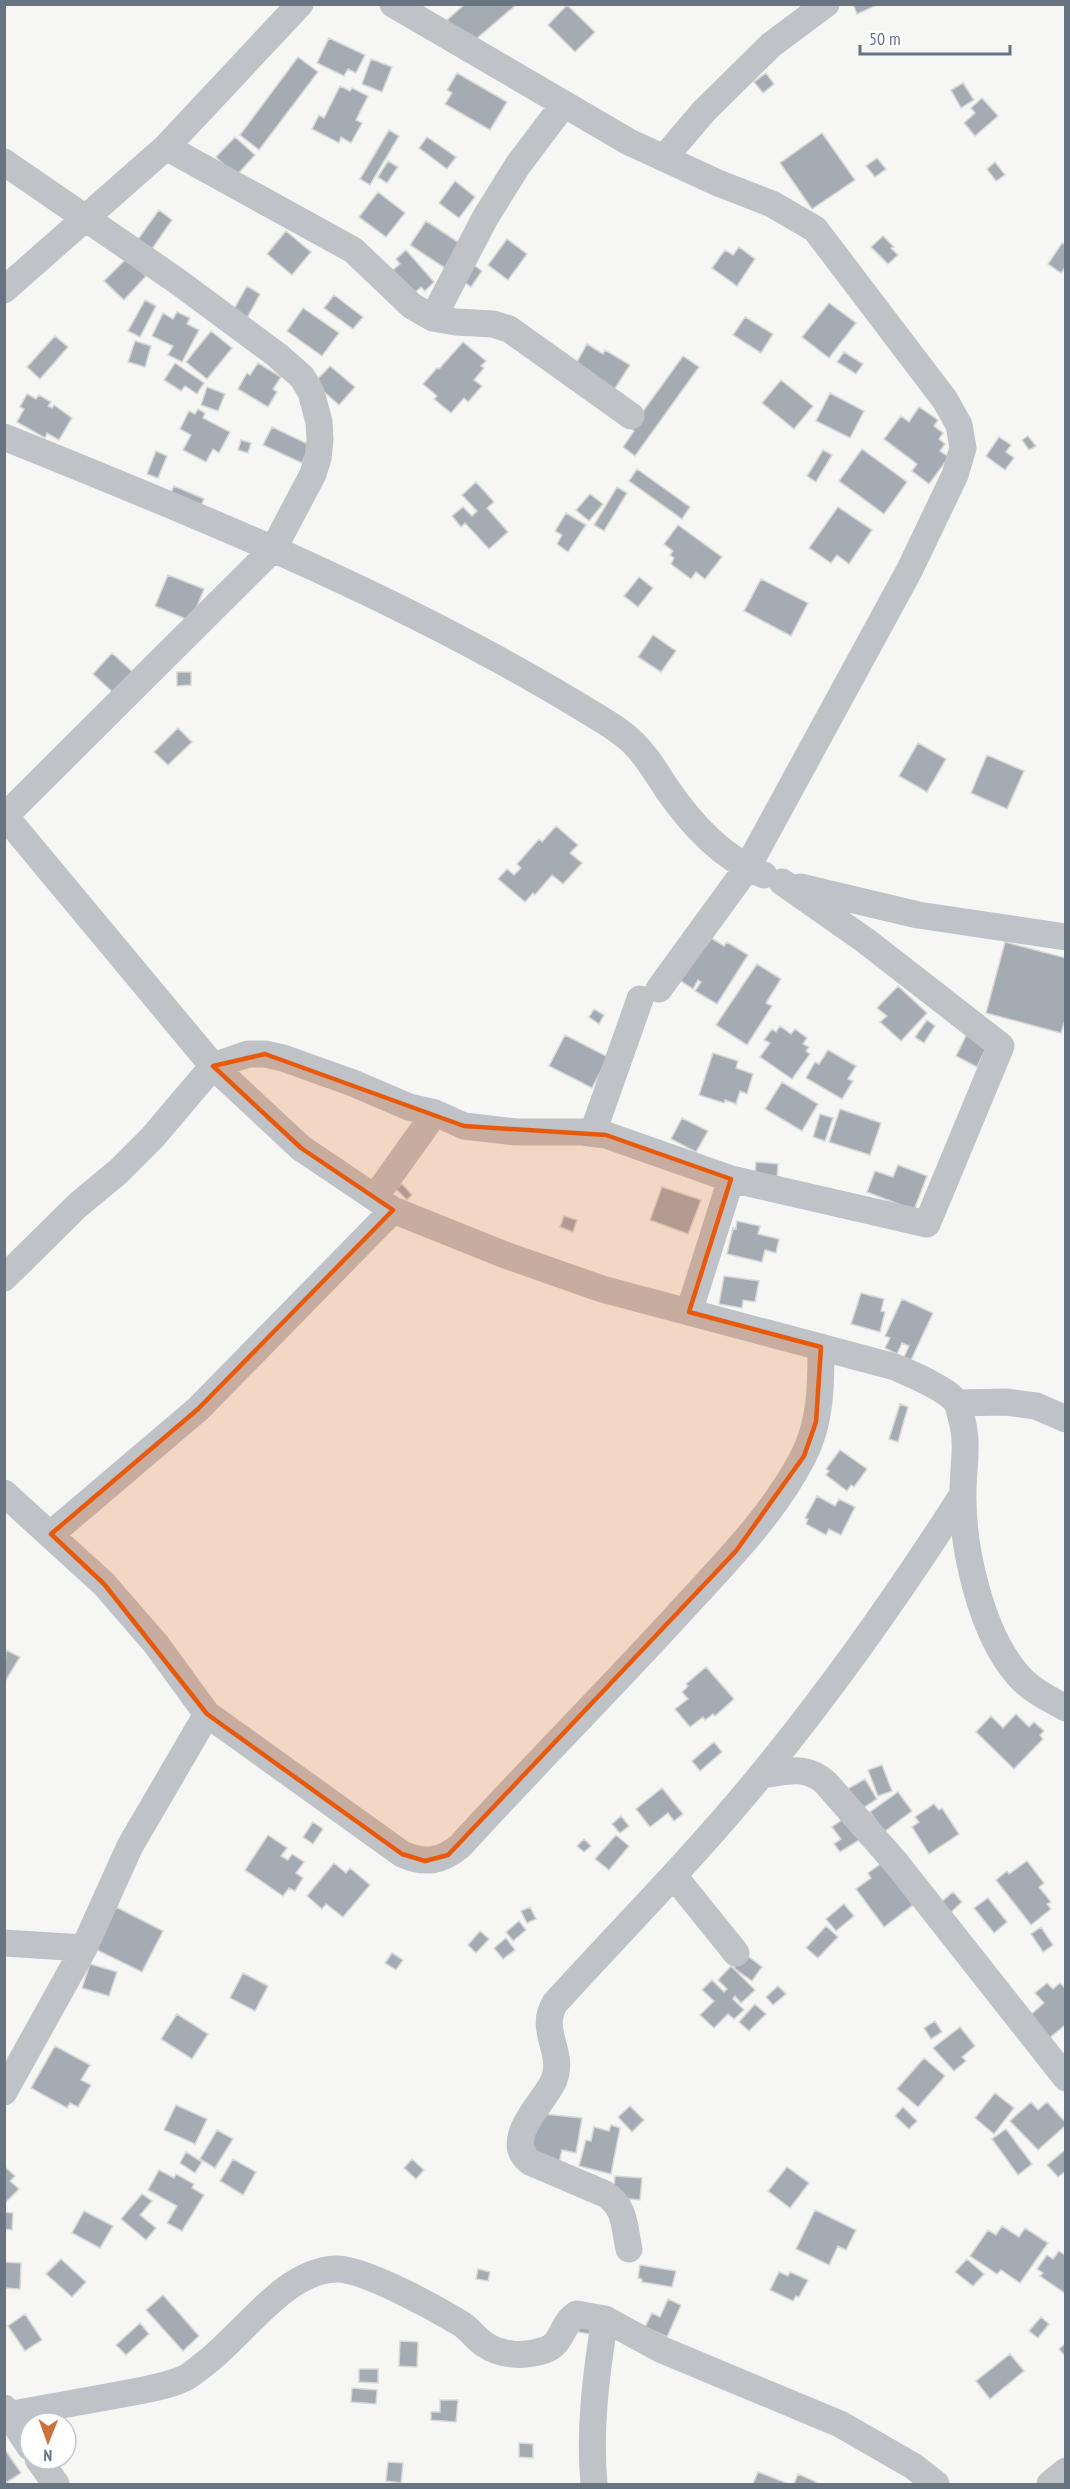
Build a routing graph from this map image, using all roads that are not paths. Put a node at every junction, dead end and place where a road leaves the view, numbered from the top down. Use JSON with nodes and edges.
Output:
{"nodes":[{"id":1,"x":300,"y":4,"type":"edge"},
{"id":2,"x":393,"y":4,"type":"edge"},
{"id":3,"x":826,"y":4,"type":"edge"},
{"id":4,"x":564,"y":104,"type":"junction"},
{"id":5,"x":166,"y":147,"type":"junction"},
{"id":6,"x":663,"y":158,"type":"junction"},
{"id":7,"x":4,"y":162,"type":"edge"},
{"id":8,"x":87,"y":218,"type":"junction"},
{"id":9,"x":4,"y":290,"type":"edge"},
{"id":10,"x":433,"y":318,"type":"junction"},
{"id":11,"x":631,"y":416,"type":"dead end"},
{"id":12,"x":4,"y":437,"type":"edge"},
{"id":13,"x":274,"y":548,"type":"junction"},
{"id":14,"x":5,"y":816,"type":"edge"},
{"id":15,"x":747,"y":868,"type":"junction"},
{"id":16,"x":782,"y":882,"type":"junction"},
{"id":17,"x":1065,"y":937,"type":"edge"},
{"id":18,"x":213,"y":1066,"type":"junction"},
{"id":19,"x":435,"y":1113,"type":"junction"},
{"id":20,"x":593,"y":1132,"type":"junction"},
{"id":21,"x":730,"y":1179,"type":"junction"},
{"id":22,"x":384,"y":1203,"type":"junction"},
{"id":23,"x":4,"y":1278,"type":"edge"},
{"id":24,"x":689,"y":1312,"type":"junction"},
{"id":25,"x":821,"y":1347,"type":"junction"},
{"id":26,"x":957,"y":1403,"type":"junction"},
{"id":27,"x":1065,"y":1419,"type":"edge"},
{"id":28,"x":4,"y":1493,"type":"edge"},
{"id":29,"x":963,"y":1494,"type":"junction"},
{"id":30,"x":51,"y":1534,"type":"junction"},
{"id":31,"x":1065,"y":1708,"type":"edge"},
{"id":32,"x":207,"y":1714,"type":"junction"},
{"id":33,"x":761,"y":1775,"type":"junction"},
{"id":34,"x":674,"y":1876,"type":"junction"},
{"id":35,"x":4,"y":1943,"type":"edge"},
{"id":36,"x":84,"y":1948,"type":"junction"},
{"id":37,"x":736,"y":1953,"type":"dead end"},
{"id":38,"x":1065,"y":2078,"type":"edge"},
{"id":39,"x":4,"y":2092,"type":"edge"},
{"id":40,"x":629,"y":2249,"type":"dead end"},
{"id":41,"x":606,"y":2319,"type":"junction"},
{"id":42,"x":6,"y":2412,"type":"edge"},
{"id":43,"x":18,"y":2430,"type":"edge"},
{"id":44,"x":1065,"y":2470,"type":"edge"},
{"id":45,"x":47,"y":2471,"type":"edge"},
{"id":46,"x":56,"y":2484,"type":"edge"},
{"id":47,"x":594,"y":2484,"type":"edge"},
{"id":48,"x":936,"y":2484,"type":"edge"},
{"id":49,"x":1050,"y":2484,"type":"edge"}],
"edges":[{"from":1,"to":5,"type":"street"},
{"from":2,"to":4,"type":"street"},
{"from":3,"to":6,"type":"street"},
{"from":4,"to":6,"type":"street"},
{"from":4,"to":10,"type":"street"},
{"from":5,"to":8,"type":"street"},
{"from":5,"to":10,"type":"street"},
{"from":6,"to":15,"type":"street"},
{"from":7,"to":8,"type":"street"},
{"from":8,"to":9,"type":"street"},
{"from":8,"to":13,"type":"street"},
{"from":10,"to":11,"type":"street"},
{"from":12,"to":13,"type":"street"},
{"from":13,"to":14,"type":"street"},
{"from":13,"to":15,"type":"street"},
{"from":14,"to":18,"type":"street"},
{"from":15,"to":16,"type":"street"},
{"from":15,"to":20,"type":"street"},
{"from":16,"to":17,"type":"street"},
{"from":16,"to":21,"type":"street"},
{"from":18,"to":19,"type":"street"},
{"from":18,"to":22,"type":"street"},
{"from":18,"to":23,"type":"street"},
{"from":19,"to":20,"type":"street"},
{"from":19,"to":22,"type":"street"},
{"from":20,"to":21,"type":"street"},
{"from":21,"to":24,"type":"street"},
{"from":22,"to":24,"type":"street"},
{"from":22,"to":30,"type":"street"},
{"from":24,"to":25,"type":"street"},
{"from":25,"to":26,"type":"street"},
{"from":25,"to":32,"type":"street"},
{"from":26,"to":27,"type":"street"},
{"from":26,"to":29,"type":"street"},
{"from":28,"to":30,"type":"street"},
{"from":29,"to":31,"type":"street"},
{"from":29,"to":33,"type":"street"},
{"from":30,"to":32,"type":"street"},
{"from":32,"to":36,"type":"street"},
{"from":33,"to":34,"type":"street"},
{"from":33,"to":38,"type":"street"},
{"from":34,"to":37,"type":"street"},
{"from":34,"to":40,"type":"street"},
{"from":35,"to":36,"type":"street"},
{"from":36,"to":39,"type":"street"},
{"from":41,"to":42,"type":"street"},
{"from":41,"to":47,"type":"street"},
{"from":41,"to":48,"type":"street"},
{"from":42,"to":43,"type":"street"},
{"from":44,"to":49,"type":"street"},
{"from":45,"to":46,"type":"street"}]}
